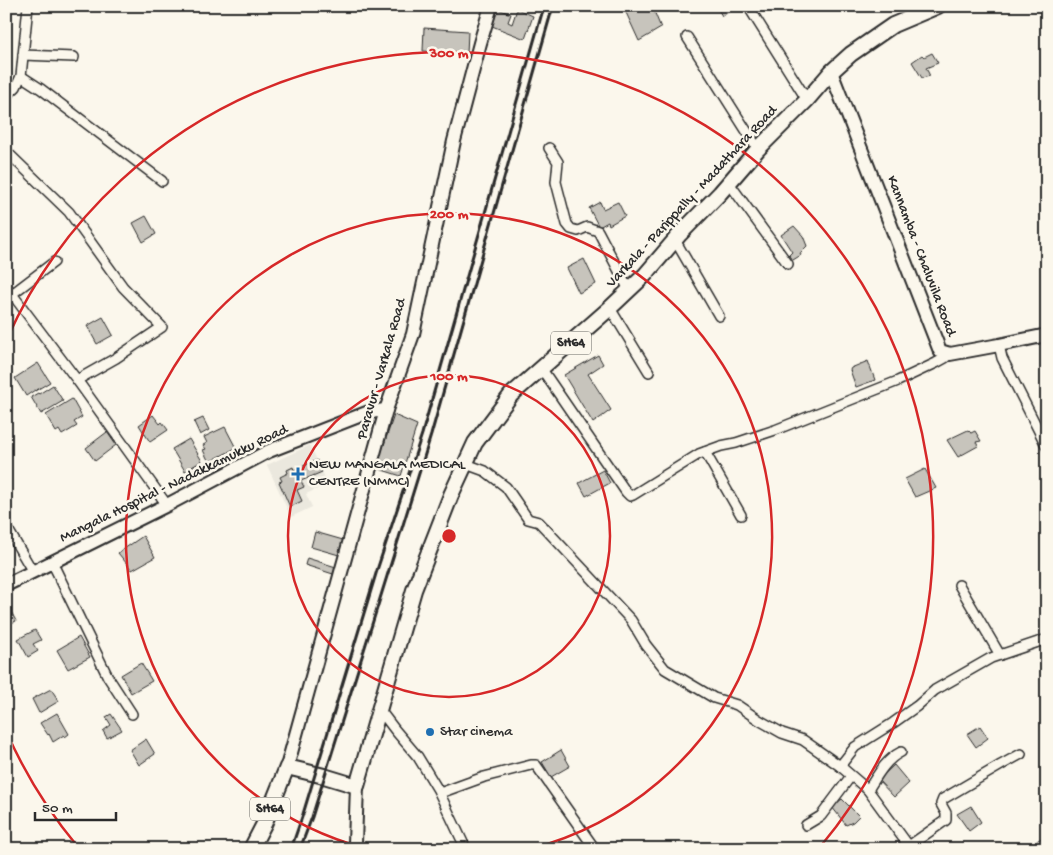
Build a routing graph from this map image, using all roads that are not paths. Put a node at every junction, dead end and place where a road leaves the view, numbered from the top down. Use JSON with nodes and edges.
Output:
{"nodes":[{"id":1,"x":28,"y":6,"type":"edge"},
{"id":2,"x":491,"y":6,"type":"edge"},
{"id":3,"x":748,"y":6,"type":"edge"},
{"id":4,"x":938,"y":6,"type":"edge"},
{"id":5,"x":687,"y":37,"type":"dead end"},
{"id":6,"x":23,"y":55,"type":"junction"},
{"id":7,"x":74,"y":57,"type":"dead end"},
{"id":8,"x":831,"y":72,"type":"junction"},
{"id":9,"x":21,"y":76,"type":"junction"},
{"id":10,"x":6,"y":96,"type":"edge"},
{"id":11,"x":807,"y":100,"type":"junction"},
{"id":12,"x":549,"y":148,"type":"dead end"},
{"id":13,"x":758,"y":149,"type":"junction"},
{"id":14,"x":6,"y":151,"type":"edge"},
{"id":15,"x":162,"y":180,"type":"dead end"},
{"id":16,"x":729,"y":183,"type":"junction"},
{"id":17,"x":675,"y":240,"type":"junction"},
{"id":18,"x":54,"y":262,"type":"dead end"},
{"id":19,"x":788,"y":264,"type":"dead end"},
{"id":20,"x":9,"y":290,"type":"edge"},
{"id":21,"x":629,"y":290,"type":"junction"},
{"id":22,"x":610,"y":308,"type":"junction"},
{"id":23,"x":719,"y":316,"type":"dead end"},
{"id":24,"x":1047,"y":335,"type":"edge"},
{"id":25,"x":999,"y":345,"type":"junction"},
{"id":26,"x":950,"y":354,"type":"junction"},
{"id":27,"x":541,"y":368,"type":"junction"},
{"id":28,"x":648,"y":372,"type":"dead end"},
{"id":29,"x":77,"y":380,"type":"junction"},
{"id":30,"x":386,"y":410,"type":"junction"},
{"id":31,"x":1047,"y":447,"type":"edge"},
{"id":32,"x":705,"y":452,"type":"junction"},
{"id":33,"x":466,"y":464,"type":"junction"},
{"id":34,"x":167,"y":505,"type":"junction"},
{"id":35,"x":741,"y":515,"type":"dead end"},
{"id":36,"x":6,"y":526,"type":"edge"},
{"id":37,"x":52,"y":562,"type":"junction"},
{"id":38,"x":33,"y":572,"type":"junction"},
{"id":39,"x":958,"y":584,"type":"dead end"},
{"id":40,"x":6,"y":585,"type":"edge"},
{"id":41,"x":1047,"y":639,"type":"edge"},
{"id":42,"x":1000,"y":655,"type":"junction"},
{"id":43,"x":379,"y":709,"type":"junction"},
{"id":44,"x":132,"y":714,"type":"dead end"},
{"id":45,"x":901,"y":752,"type":"dead end"},
{"id":46,"x":1021,"y":754,"type":"dead end"},
{"id":47,"x":840,"y":766,"type":"junction"},
{"id":48,"x":287,"y":767,"type":"junction"},
{"id":49,"x":850,"y":776,"type":"junction"},
{"id":50,"x":357,"y":786,"type":"junction"},
{"id":51,"x":868,"y":790,"type":"junction"},
{"id":52,"x":440,"y":793,"type":"junction"},
{"id":53,"x":806,"y":825,"type":"dead end"},
{"id":54,"x":910,"y":847,"type":"edge"},
{"id":55,"x":251,"y":849,"type":"edge"},
{"id":56,"x":353,"y":849,"type":"edge"},
{"id":57,"x":466,"y":849,"type":"edge"},
{"id":58,"x":595,"y":849,"type":"edge"}],
"edges":[{"from":1,"to":6,"type":"street"},
{"from":2,"to":30,"type":"main road","name":"Paravur - Varkala Road"},
{"from":3,"to":11,"type":"street"},
{"from":4,"to":8,"type":"main road","name":"Varkala - Parippally - Madathara Road","number":"SH64"},
{"from":5,"to":13,"type":"street"},
{"from":6,"to":7,"type":"street"},
{"from":6,"to":9,"type":"street"},
{"from":8,"to":11,"type":"main road","name":"Varkala - Parippally - Madathara Road","number":"SH64"},
{"from":8,"to":26,"type":"main road","name":"Kannamba - Chaluvila Road"},
{"from":9,"to":10,"type":"street"},
{"from":9,"to":15,"type":"street"},
{"from":11,"to":13,"type":"main road","name":"Varkala - Parippally - Madathara Road","number":"SH64"},
{"from":12,"to":21,"type":"street"},
{"from":13,"to":16,"type":"main road","name":"Varkala - Parippally - Madathara Road","number":"SH64"},
{"from":14,"to":29,"type":"street"},
{"from":16,"to":17,"type":"main road","name":"Varkala - Parippally - Madathara Road","number":"SH64"},
{"from":16,"to":19,"type":"street"},
{"from":17,"to":21,"type":"main road","name":"Varkala - Parippally - Madathara Road","number":"SH64"},
{"from":17,"to":23,"type":"street"},
{"from":18,"to":20,"type":"street"},
{"from":20,"to":29,"type":"street"},
{"from":21,"to":22,"type":"main road","name":"Varkala - Parippally - Madathara Road","number":"SH64"},
{"from":22,"to":27,"type":"main road","name":"Varkala - Parippally - Madathara Road","number":"SH64"},
{"from":22,"to":28,"type":"street"},
{"from":24,"to":25,"type":"main road","name":"Kannamba - Chaluvila Road"},
{"from":25,"to":26,"type":"main road","name":"Kannamba - Chaluvila Road"},
{"from":25,"to":31,"type":"street"},
{"from":26,"to":32,"type":"street"},
{"from":27,"to":32,"type":"street"},
{"from":27,"to":33,"type":"main road","name":"Varkala - Parippally - Madathara Road","number":"SH64"},
{"from":29,"to":34,"type":"street"},
{"from":30,"to":34,"type":"main road","name":"Mangala Hospital - Nadakkamukku Road"},
{"from":30,"to":48,"type":"main road","name":"Paravur - Varkala Road"},
{"from":32,"to":35,"type":"street"},
{"from":33,"to":43,"type":"main road","name":"Varkala - Parippally - Madathara Road","number":"SH64"},
{"from":33,"to":47,"type":"street"},
{"from":34,"to":37,"type":"main road","name":"Mangala Hospital - Nadakkamukku Road"},
{"from":36,"to":38,"type":"street"},
{"from":37,"to":38,"type":"main road","name":"Mangala Hospital - Nadakkamukku Road"},
{"from":37,"to":44,"type":"street"},
{"from":38,"to":40,"type":"main road","name":"Mangala Hospital - Nadakkamukku Road"},
{"from":39,"to":42,"type":"street"},
{"from":41,"to":42,"type":"street"},
{"from":42,"to":47,"type":"street"},
{"from":43,"to":50,"type":"main road","name":"Varkala - Parippally - Madathara Road","number":"SH64"},
{"from":43,"to":52,"type":"street"},
{"from":45,"to":51,"type":"street"},
{"from":46,"to":54,"type":"street"},
{"from":47,"to":49,"type":"street"},
{"from":48,"to":50,"type":"main road"},
{"from":48,"to":55,"type":"main road","number":"SH64"},
{"from":49,"to":51,"type":"street"},
{"from":49,"to":53,"type":"street"},
{"from":50,"to":56,"type":"main road"},
{"from":51,"to":54,"type":"street"},
{"from":52,"to":57,"type":"street"},
{"from":52,"to":58,"type":"street"}]}
